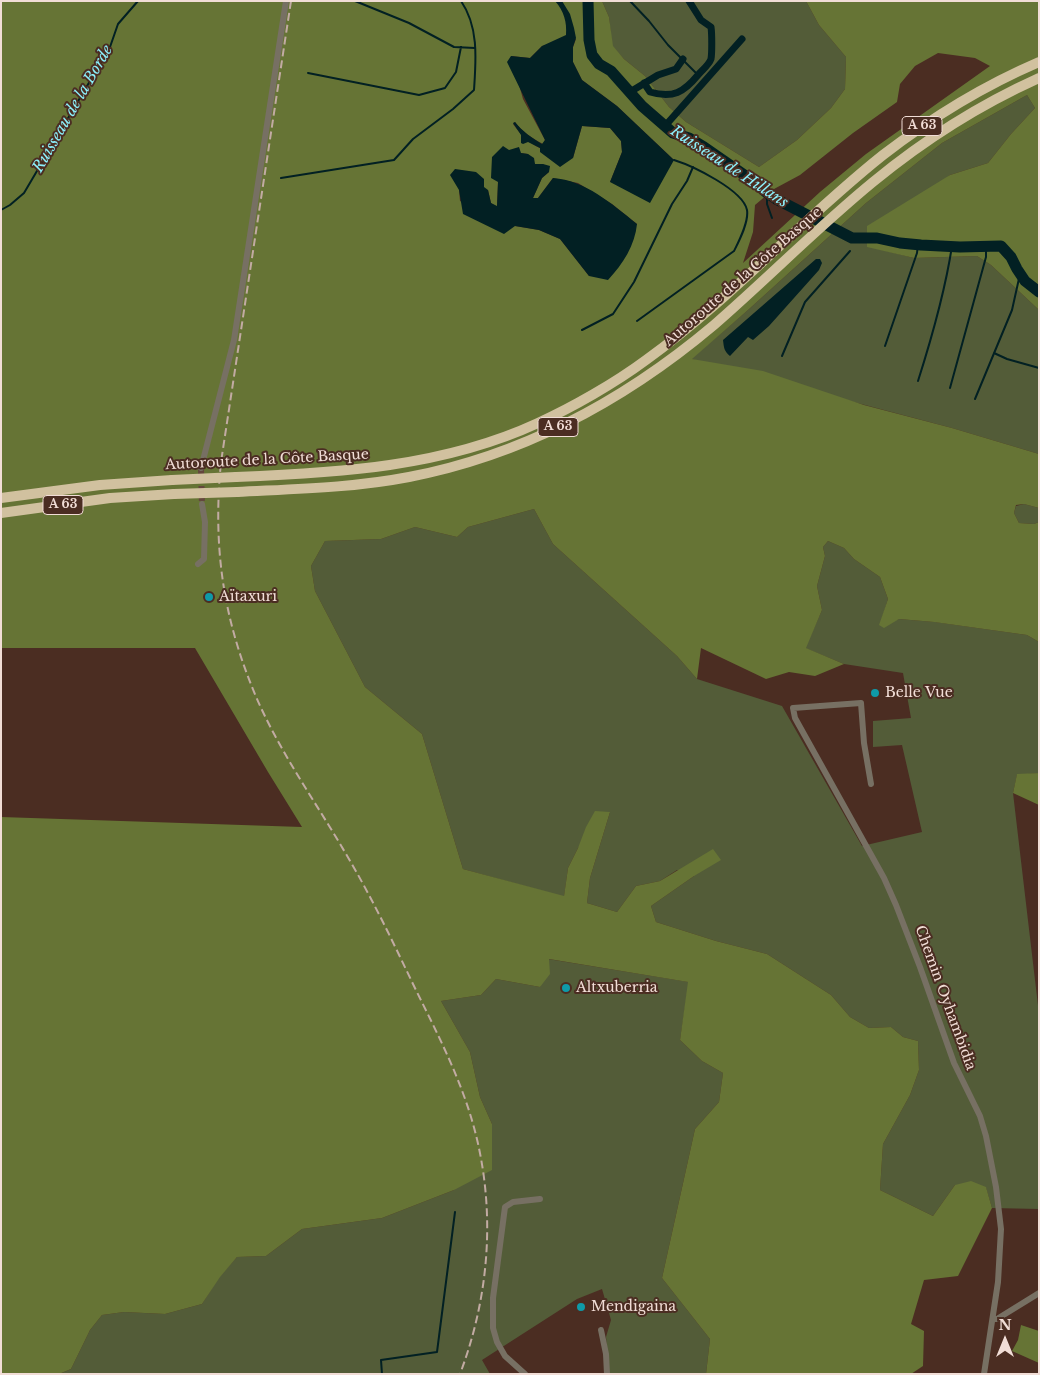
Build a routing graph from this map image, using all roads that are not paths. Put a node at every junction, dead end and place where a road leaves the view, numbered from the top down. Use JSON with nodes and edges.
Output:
{"nodes":[{"id":1,"x":286,"y":1,"type":"edge"},
{"id":2,"x":1039,"y":62,"type":"edge"},
{"id":3,"x":1039,"y":78,"type":"edge"},
{"id":4,"x":201,"y":468,"type":"tunnel mouth"},
{"id":5,"x":1,"y":498,"type":"edge"},
{"id":6,"x":202,"y":504,"type":"tunnel mouth"},
{"id":7,"x":1,"y":514,"type":"edge"},
{"id":8,"x":198,"y":564,"type":"dead end"},
{"id":9,"x":871,"y":784,"type":"dead end"},
{"id":10,"x":540,"y":1199,"type":"dead end"},
{"id":11,"x":1037,"y":1296,"type":"edge"},
{"id":12,"x":993,"y":1318,"type":"junction"},
{"id":13,"x":601,"y":1330,"type":"dead end"},
{"id":14,"x":525,"y":1374,"type":"edge"},
{"id":15,"x":607,"y":1374,"type":"edge"},
{"id":16,"x":984,"y":1374,"type":"edge"}],
"edges":[{"from":1,"to":4,"type":"street"},
{"from":2,"to":5,"type":"highway","name":"Autoroute de la Côte Basque","number":"A 63","bridge":true},
{"from":3,"to":7,"type":"highway","name":"Autoroute de la Côte Basque","number":"A 63","bridge":true},
{"from":6,"to":8,"type":"street"},
{"from":9,"to":12,"type":"street","name":"Chemin Oyhambidia"},
{"from":10,"to":14,"type":"street"},
{"from":11,"to":12,"type":"street"},
{"from":12,"to":16,"type":"street","name":"Chemin Oyhambidia"},
{"from":13,"to":15,"type":"street"}]}
